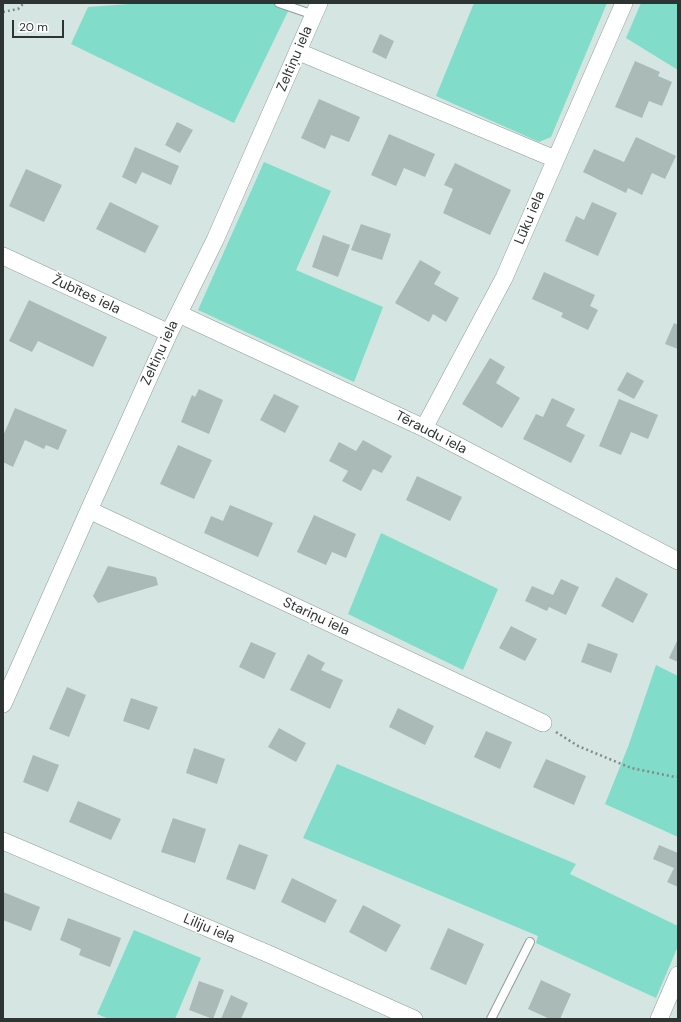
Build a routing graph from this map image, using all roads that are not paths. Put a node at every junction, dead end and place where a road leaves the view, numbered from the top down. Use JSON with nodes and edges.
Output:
{"nodes":[{"id":1,"x":280,"y":3,"type":"edge"},
{"id":2,"x":624,"y":3,"type":"edge"},
{"id":3,"x":317,"y":9,"type":"edge"},
{"id":4,"x":299,"y":52,"type":"junction"},
{"id":5,"x":555,"y":159,"type":"junction"},
{"id":6,"x":3,"y":256,"type":"edge"},
{"id":7,"x":179,"y":314,"type":"junction"},
{"id":8,"x":169,"y":333,"type":"junction"},
{"id":9,"x":424,"y":428,"type":"junction"},
{"id":10,"x":88,"y":510,"type":"junction"},
{"id":11,"x":678,"y":561,"type":"edge"},
{"id":12,"x":8,"y":678,"type":"edge"},
{"id":13,"x":3,"y":704,"type":"edge"},
{"id":14,"x":543,"y":723,"type":"road end"},
{"id":15,"x":3,"y":841,"type":"edge"},
{"id":16,"x":530,"y":942,"type":"dead end"},
{"id":17,"x":678,"y":975,"type":"edge"},
{"id":18,"x":394,"y":1015,"type":"edge"},
{"id":19,"x":414,"y":1019,"type":"edge"},
{"id":20,"x":491,"y":1019,"type":"edge"},
{"id":21,"x":659,"y":1019,"type":"edge"}],
"edges":[{"from":1,"to":3,"type":"lane"},
{"from":2,"to":5,"type":"street","name":"Lūku iela"},
{"from":3,"to":4,"type":"street","name":"Zeltiņu iela"},
{"from":4,"to":5,"type":"street"},
{"from":4,"to":7,"type":"street","name":"Zeltiņu iela"},
{"from":5,"to":9,"type":"street","name":"Lūku iela"},
{"from":6,"to":8,"type":"street","name":"Žubītes iela"},
{"from":7,"to":8,"type":"street","name":"Zeltiņu iela"},
{"from":7,"to":9,"type":"street","name":"Tēraudu iela"},
{"from":8,"to":10,"type":"street","name":"Zeltiņu iela"},
{"from":9,"to":11,"type":"street","name":"Tēraudu iela"},
{"from":10,"to":12,"type":"street","name":"Zeltiņu iela"},
{"from":10,"to":14,"type":"street","name":"Stariņu iela"},
{"from":12,"to":13,"type":"street","name":"Zeltiņu iela"},
{"from":15,"to":18,"type":"street","name":"Liliju iela"},
{"from":16,"to":20,"type":"lane"},
{"from":17,"to":21,"type":"street"},
{"from":18,"to":19,"type":"street","name":"Liliju iela"}]}
